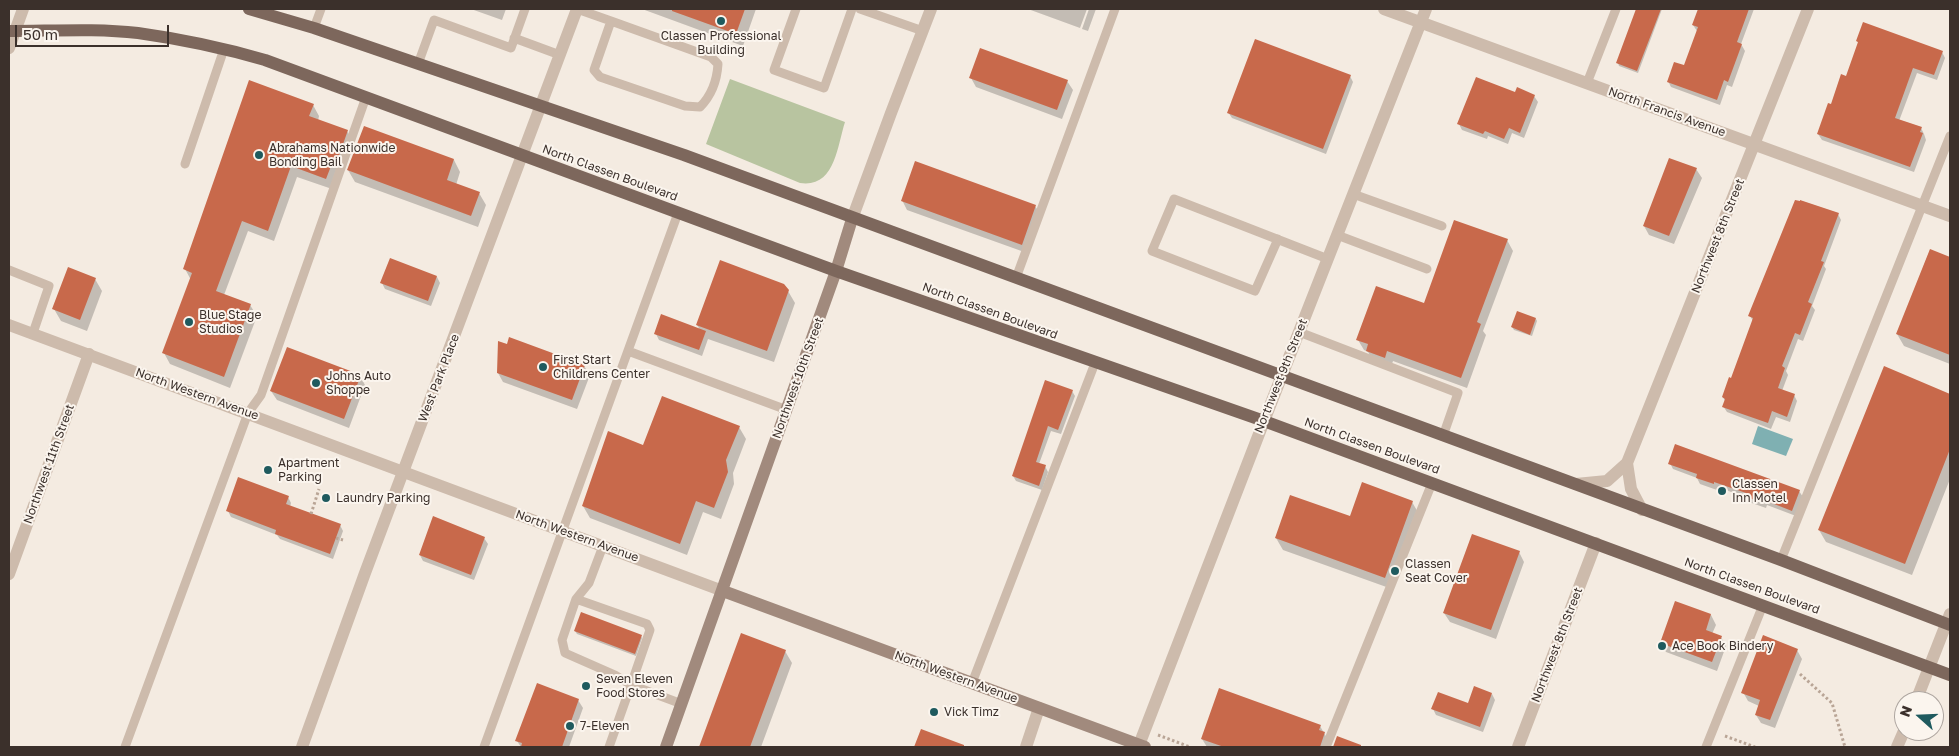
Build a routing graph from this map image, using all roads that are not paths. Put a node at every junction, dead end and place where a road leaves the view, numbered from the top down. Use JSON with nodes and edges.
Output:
{"nodes":[{"id":1,"x":23,"y":9,"type":"edge"},
{"id":2,"x":249,"y":9,"type":"edge"},
{"id":3,"x":321,"y":9,"type":"edge"},
{"id":4,"x":524,"y":9,"type":"edge"},
{"id":5,"x":577,"y":9,"type":"edge"},
{"id":6,"x":796,"y":9,"type":"edge"},
{"id":7,"x":852,"y":9,"type":"edge"},
{"id":8,"x":860,"y":9,"type":"edge"},
{"id":9,"x":932,"y":9,"type":"edge"},
{"id":10,"x":1115,"y":9,"type":"edge"},
{"id":11,"x":1384,"y":9,"type":"edge"},
{"id":12,"x":1426,"y":9,"type":"edge"},
{"id":13,"x":1616,"y":9,"type":"edge"},
{"id":14,"x":1808,"y":9,"type":"edge"},
{"id":15,"x":611,"y":21,"type":"junction"},
{"id":16,"x":1421,"y":23,"type":"junction"},
{"id":17,"x":314,"y":28,"type":"junction"},
{"id":18,"x":12,"y":31,"type":"edge"},
{"id":19,"x":923,"y":31,"type":"junction"},
{"id":20,"x":514,"y":38,"type":"junction"},
{"id":21,"x":9,"y":48,"type":"edge"},
{"id":22,"x":224,"y":48,"type":"junction"},
{"id":23,"x":560,"y":55,"type":"junction"},
{"id":24,"x":418,"y":64,"type":"junction"},
{"id":25,"x":1587,"y":83,"type":"junction"},
{"id":26,"x":366,"y":97,"type":"junction"},
{"id":27,"x":541,"y":107,"type":"junction"},
{"id":28,"x":1950,"y":136,"type":"edge"},
{"id":29,"x":1754,"y":144,"type":"junction"},
{"id":30,"x":522,"y":155,"type":"junction"},
{"id":31,"x":185,"y":164,"type":"dead end"},
{"id":32,"x":1354,"y":194,"type":"junction"},
{"id":33,"x":1923,"y":206,"type":"junction"},
{"id":34,"x":678,"y":213,"type":"junction"},
{"id":35,"x":1950,"y":216,"type":"edge"},
{"id":36,"x":852,"y":219,"type":"junction"},
{"id":37,"x":1442,"y":226,"type":"dead end"},
{"id":38,"x":1337,"y":236,"type":"junction"},
{"id":39,"x":1278,"y":239,"type":"junction"},
{"id":40,"x":1328,"y":259,"type":"junction"},
{"id":41,"x":1427,"y":269,"type":"dead end"},
{"id":42,"x":9,"y":270,"type":"edge"},
{"id":43,"x":836,"y":271,"type":"junction"},
{"id":44,"x":1016,"y":278,"type":"junction"},
{"id":45,"x":9,"y":325,"type":"edge"},
{"id":46,"x":1299,"y":332,"type":"junction"},
{"id":47,"x":33,"y":333,"type":"junction"},
{"id":48,"x":628,"y":351,"type":"junction"},
{"id":49,"x":89,"y":354,"type":"junction"},
{"id":50,"x":1095,"y":363,"type":"junction"},
{"id":51,"x":1281,"y":377,"type":"junction"},
{"id":52,"x":787,"y":410,"type":"junction"},
{"id":53,"x":248,"y":413,"type":"junction"},
{"id":54,"x":1264,"y":421,"type":"junction"},
{"id":55,"x":1442,"y":436,"type":"junction"},
{"id":56,"x":1627,"y":463,"type":"junction"},
{"id":57,"x":404,"y":472,"type":"junction"},
{"id":58,"x":1432,"y":483,"type":"junction"},
{"id":59,"x":1572,"y":484,"type":"junction"},
{"id":60,"x":1642,"y":510,"type":"junction"},
{"id":61,"x":563,"y":532,"type":"junction"},
{"id":62,"x":1596,"y":543,"type":"junction"},
{"id":63,"x":603,"y":546,"type":"junction"},
{"id":64,"x":1781,"y":560,"type":"junction"},
{"id":65,"x":9,"y":574,"type":"edge"},
{"id":66,"x":723,"y":591,"type":"junction"},
{"id":67,"x":576,"y":599,"type":"junction"},
{"id":68,"x":1763,"y":605,"type":"junction"},
{"id":69,"x":1949,"y":621,"type":"edge"},
{"id":70,"x":1929,"y":667,"type":"junction"},
{"id":71,"x":1950,"y":675,"type":"edge"},
{"id":72,"x":972,"y":683,"type":"junction"},
{"id":73,"x":631,"y":685,"type":"junction"},
{"id":74,"x":1920,"y":691,"type":"edge"},
{"id":75,"x":682,"y":704,"type":"junction"},
{"id":76,"x":1039,"y":708,"type":"junction"},
{"id":77,"x":1142,"y":746,"type":"edge"},
{"id":78,"x":125,"y":747,"type":"edge"},
{"id":79,"x":302,"y":747,"type":"edge"},
{"id":80,"x":484,"y":747,"type":"edge"},
{"id":81,"x":609,"y":747,"type":"edge"},
{"id":82,"x":667,"y":747,"type":"edge"},
{"id":83,"x":1026,"y":747,"type":"edge"},
{"id":84,"x":1326,"y":747,"type":"edge"},
{"id":85,"x":1518,"y":747,"type":"edge"},
{"id":86,"x":1706,"y":747,"type":"edge"}],
"edges":[{"from":1,"to":18,"type":"street"},
{"from":2,"to":17,"type":"main road"},
{"from":3,"to":17,"type":"lane"},
{"from":4,"to":20,"type":"lane"},
{"from":5,"to":15,"type":"lane"},
{"from":5,"to":23,"type":"street","name":"West Park Place"},
{"from":6,"to":7,"type":"lane"},
{"from":8,"to":19,"type":"lane"},
{"from":9,"to":19,"type":"street","name":"Northwest 10th Street"},
{"from":10,"to":44,"type":"lane"},
{"from":11,"to":16,"type":"street","name":"North Francis Avenue"},
{"from":12,"to":16,"type":"street","name":"Northwest 9th Street"},
{"from":13,"to":25,"type":"lane"},
{"from":14,"to":29,"type":"street","name":"Northwest 8th Street"},
{"from":15,"to":15,"type":"lane"},
{"from":16,"to":25,"type":"street","name":"North Francis Avenue"},
{"from":16,"to":32,"type":"street","name":"Northwest 9th Street"},
{"from":17,"to":24,"type":"main road"},
{"from":18,"to":21,"type":"street"},
{"from":18,"to":22,"type":"main road","name":"North Classen Boulevard"},
{"from":19,"to":36,"type":"street","name":"Northwest 10th Street"},
{"from":20,"to":23,"type":"lane"},
{"from":20,"to":24,"type":"lane"},
{"from":22,"to":26,"type":"main road","name":"North Classen Boulevard"},
{"from":22,"to":31,"type":"lane"},
{"from":23,"to":27,"type":"street","name":"West Park Place"},
{"from":24,"to":27,"type":"main road"},
{"from":25,"to":29,"type":"street","name":"North Francis Avenue"},
{"from":26,"to":30,"type":"main road","name":"North Classen Boulevard"},
{"from":26,"to":53,"type":"lane"},
{"from":27,"to":30,"type":"street","name":"West Park Place"},
{"from":27,"to":36,"type":"main road"},
{"from":28,"to":33,"type":"lane"},
{"from":29,"to":33,"type":"street","name":"North Francis Avenue"},
{"from":29,"to":56,"type":"street","name":"Northwest 8th Street"},
{"from":30,"to":34,"type":"main road","name":"North Classen Boulevard"},
{"from":30,"to":57,"type":"street","name":"West Park Place"},
{"from":32,"to":37,"type":"lane"},
{"from":32,"to":38,"type":"street","name":"Northwest 9th Street"},
{"from":33,"to":35,"type":"street","name":"North Francis Avenue"},
{"from":33,"to":64,"type":"lane"},
{"from":34,"to":43,"type":"main road","name":"North Classen Boulevard"},
{"from":34,"to":48,"type":"lane"},
{"from":36,"to":43,"type":"main road","name":"Northwest 10th Street"},
{"from":36,"to":44,"type":"main road"},
{"from":38,"to":40,"type":"street","name":"Northwest 9th Street"},
{"from":38,"to":41,"type":"lane"},
{"from":39,"to":39,"type":"lane"},
{"from":39,"to":40,"type":"lane"},
{"from":40,"to":46,"type":"street","name":"Northwest 9th Street"},
{"from":42,"to":47,"type":"lane"},
{"from":43,"to":50,"type":"main road","name":"North Classen Boulevard"},
{"from":43,"to":52,"type":"main road","name":"Northwest 10th Street"},
{"from":44,"to":51,"type":"main road"},
{"from":45,"to":47,"type":"street","name":"North Western Avenue"},
{"from":46,"to":51,"type":"street","name":"Northwest 9th Street"},
{"from":46,"to":55,"type":"lane"},
{"from":47,"to":49,"type":"street","name":"North Western Avenue"},
{"from":48,"to":52,"type":"lane"},
{"from":48,"to":61,"type":"lane"},
{"from":49,"to":53,"type":"street","name":"North Western Avenue"},
{"from":49,"to":65,"type":"street","name":"Northwest 11th Street"},
{"from":50,"to":54,"type":"main road","name":"North Classen Boulevard"},
{"from":50,"to":72,"type":"lane"},
{"from":51,"to":54,"type":"street","name":"Northwest 9th Street"},
{"from":51,"to":55,"type":"main road"},
{"from":52,"to":66,"type":"main road","name":"Northwest 10th Street"},
{"from":53,"to":57,"type":"street","name":"North Western Avenue"},
{"from":53,"to":78,"type":"lane"},
{"from":54,"to":58,"type":"main road","name":"North Classen Boulevard"},
{"from":54,"to":77,"type":"street","name":"Northwest 9th Street"},
{"from":55,"to":59,"type":"main road"},
{"from":56,"to":59,"type":"street","name":"Northwest 8th Street"},
{"from":56,"to":60,"type":"street"},
{"from":57,"to":61,"type":"street","name":"North Western Avenue"},
{"from":57,"to":79,"type":"street","name":"West Park Place"},
{"from":58,"to":62,"type":"main road","name":"North Classen Boulevard"},
{"from":58,"to":84,"type":"lane"},
{"from":59,"to":60,"type":"main road"},
{"from":60,"to":64,"type":"main road"},
{"from":61,"to":63,"type":"street","name":"North Western Avenue"},
{"from":61,"to":80,"type":"lane"},
{"from":62,"to":68,"type":"main road","name":"North Classen Boulevard"},
{"from":62,"to":85,"type":"street","name":"Northwest 8th Street"},
{"from":63,"to":66,"type":"street","name":"North Western Avenue"},
{"from":63,"to":67,"type":"lane"},
{"from":64,"to":69,"type":"main road"},
{"from":66,"to":72,"type":"main road","name":"North Western Avenue"},
{"from":66,"to":75,"type":"main road","name":"Northwest 10th Street"},
{"from":67,"to":73,"type":"lane"},
{"from":67,"to":73,"type":"lane"},
{"from":68,"to":70,"type":"main road","name":"North Classen Boulevard"},
{"from":68,"to":86,"type":"lane"},
{"from":69,"to":70,"type":"street"},
{"from":70,"to":71,"type":"main road","name":"North Classen Boulevard"},
{"from":70,"to":74,"type":"street"},
{"from":72,"to":76,"type":"main road","name":"North Western Avenue"},
{"from":73,"to":75,"type":"lane"},
{"from":73,"to":81,"type":"lane"},
{"from":75,"to":82,"type":"main road","name":"Northwest 10th Street"},
{"from":76,"to":77,"type":"main road","name":"North Western Avenue"},
{"from":76,"to":83,"type":"street"}]}
